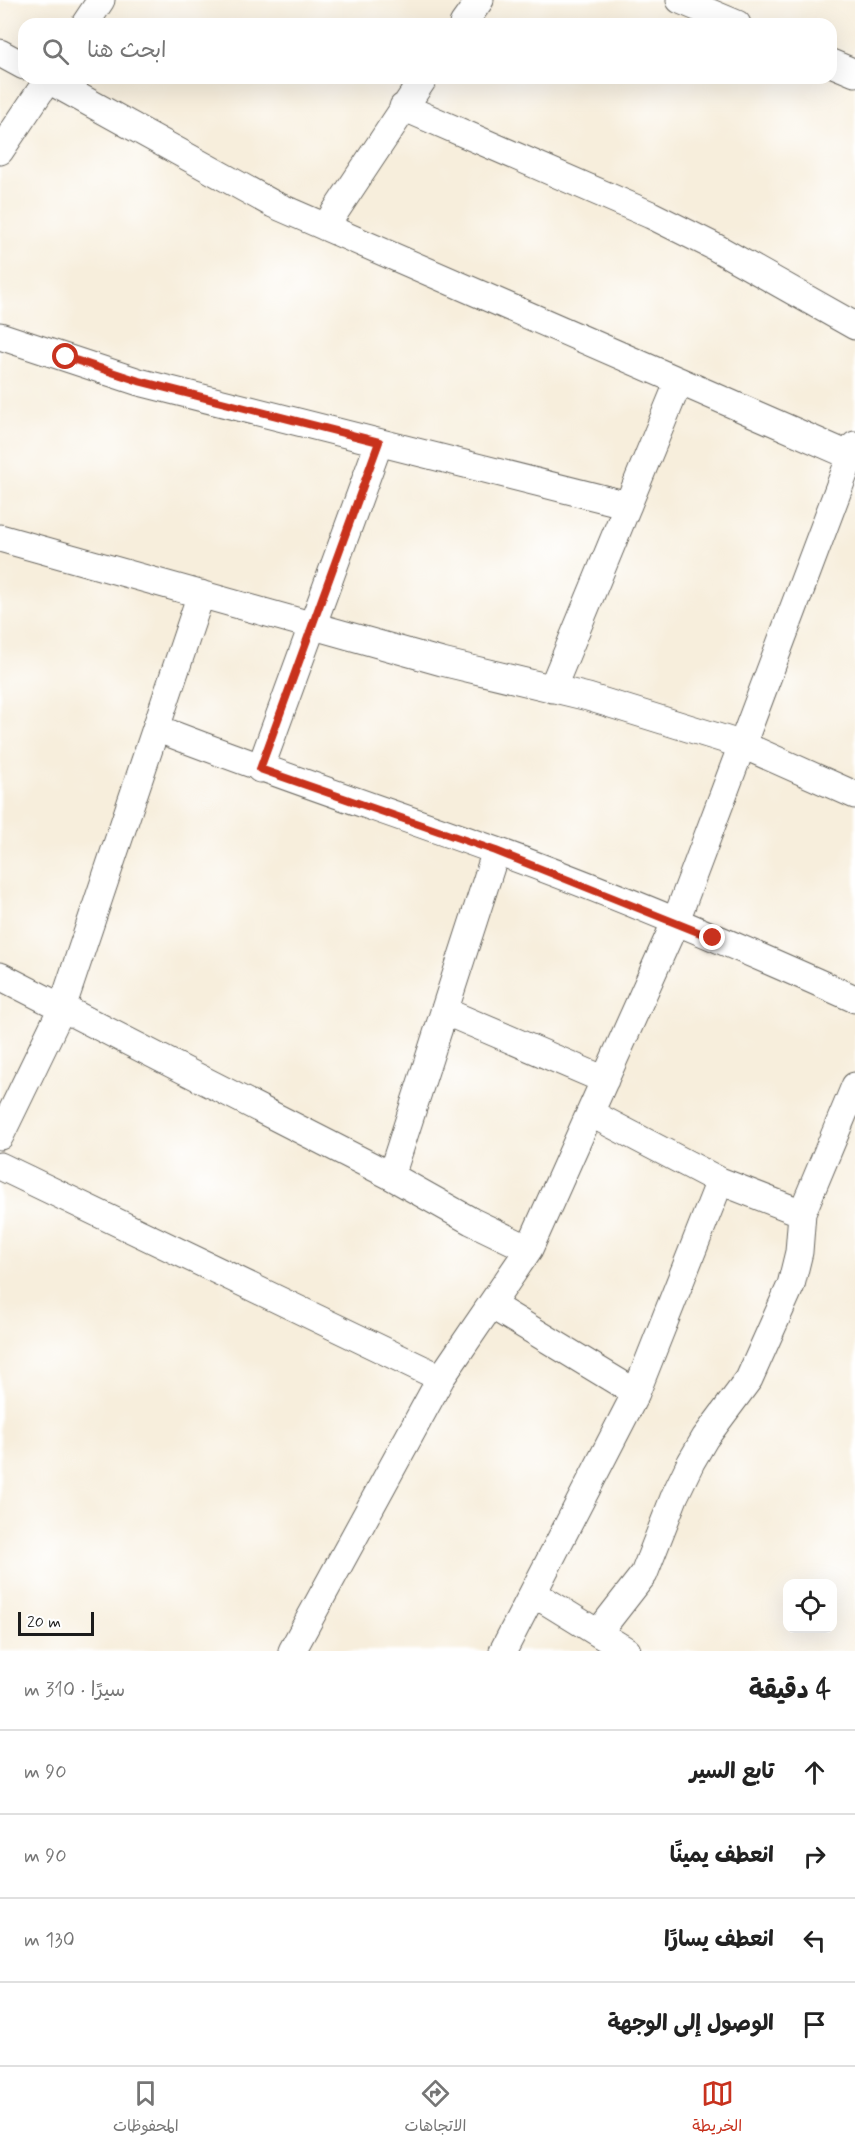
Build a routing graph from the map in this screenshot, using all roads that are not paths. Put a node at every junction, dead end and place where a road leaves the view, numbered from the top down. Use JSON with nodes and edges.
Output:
{"nodes":[{"id":1,"x":101,"y":0,"type":"edge"},
{"id":2,"x":480,"y":0,"type":"edge"},
{"id":3,"x":680,"y":0,"type":"edge"},
{"id":4,"x":89,"y":18,"type":"edge"},
{"id":5,"x":467,"y":18,"type":"edge"},
{"id":6,"x":724,"y":18,"type":"edge"},
{"id":7,"x":0,"y":53,"type":"edge"},
{"id":8,"x":18,"y":63,"type":"edge"},
{"id":9,"x":837,"y":66,"type":"edge"},
{"id":10,"x":855,"y":73,"type":"edge"},
{"id":11,"x":44,"y":84,"type":"edge"},
{"id":12,"x":56,"y":84,"type":"edge"},
{"id":13,"x":420,"y":84,"type":"edge"},
{"id":14,"x":403,"y":107,"type":"junction"},
{"id":15,"x":0,"y":151,"type":"edge"},
{"id":16,"x":325,"y":226,"type":"junction"},
{"id":17,"x":855,"y":326,"type":"edge"},
{"id":18,"x":0,"y":336,"type":"edge"},
{"id":19,"x":679,"y":381,"type":"junction"},
{"id":20,"x":379,"y":442,"type":"junction"},
{"id":21,"x":853,"y":451,"type":"edge"},
{"id":22,"x":628,"y":505,"type":"junction"},
{"id":23,"x":0,"y":538,"type":"edge"},
{"id":24,"x":201,"y":594,"type":"junction"},
{"id":25,"x":312,"y":626,"type":"junction"},
{"id":26,"x":552,"y":689,"type":"junction"},
{"id":27,"x":156,"y":728,"type":"junction"},
{"id":28,"x":743,"y":745,"type":"junction"},
{"id":29,"x":260,"y":769,"type":"junction"},
{"id":30,"x":855,"y":795,"type":"edge"},
{"id":31,"x":496,"y":851,"type":"junction"},
{"id":32,"x":675,"y":923,"type":"junction"},
{"id":33,"x":0,"y":976,"type":"edge"},
{"id":34,"x":855,"y":999,"type":"edge"},
{"id":35,"x":62,"y":1008,"type":"junction"},
{"id":36,"x":444,"y":1011,"type":"junction"},
{"id":37,"x":605,"y":1080,"type":"junction"},
{"id":38,"x":855,"y":1086,"type":"edge"},
{"id":39,"x":590,"y":1113,"type":"junction"},
{"id":40,"x":2,"y":1125,"type":"edge"},
{"id":41,"x":845,"y":1138,"type":"edge"},
{"id":42,"x":0,"y":1166,"type":"edge"},
{"id":43,"x":391,"y":1176,"type":"junction"},
{"id":44,"x":720,"y":1181,"type":"junction"},
{"id":45,"x":802,"y":1213,"type":"junction"},
{"id":46,"x":529,"y":1249,"type":"junction"},
{"id":47,"x":491,"y":1305,"type":"junction"},
{"id":48,"x":441,"y":1378,"type":"junction"},
{"id":49,"x":636,"y":1393,"type":"junction"},
{"id":50,"x":533,"y":1593,"type":"junction"},
{"id":51,"x":598,"y":1633,"type":"junction"},
{"id":52,"x":292,"y":1651,"type":"edge"},
{"id":53,"x":503,"y":1651,"type":"edge"},
{"id":54,"x":627,"y":1651,"type":"edge"}],
"edges":[{"from":1,"to":4,"type":"street"},
{"from":2,"to":5,"type":"street"},
{"from":3,"to":6,"type":"street"},
{"from":7,"to":8,"type":"street"},
{"from":9,"to":10,"type":"street"},
{"from":11,"to":15,"type":"street"},
{"from":12,"to":16,"type":"street"},
{"from":13,"to":14,"type":"street"},
{"from":14,"to":16,"type":"street"},
{"from":14,"to":17,"type":"street"},
{"from":16,"to":19,"type":"street"},
{"from":18,"to":20,"type":"street"},
{"from":19,"to":21,"type":"street"},
{"from":19,"to":22,"type":"street"},
{"from":20,"to":22,"type":"street"},
{"from":20,"to":25,"type":"street"},
{"from":21,"to":28,"type":"street"},
{"from":22,"to":26,"type":"street"},
{"from":23,"to":24,"type":"street"},
{"from":24,"to":25,"type":"street"},
{"from":24,"to":27,"type":"street"},
{"from":25,"to":26,"type":"street"},
{"from":25,"to":29,"type":"street"},
{"from":26,"to":28,"type":"street"},
{"from":27,"to":29,"type":"street"},
{"from":27,"to":35,"type":"street"},
{"from":28,"to":30,"type":"street"},
{"from":28,"to":32,"type":"street"},
{"from":29,"to":31,"type":"street"},
{"from":31,"to":32,"type":"street"},
{"from":31,"to":36,"type":"street"},
{"from":32,"to":34,"type":"street"},
{"from":32,"to":37,"type":"street"},
{"from":33,"to":35,"type":"street"},
{"from":35,"to":40,"type":"street"},
{"from":35,"to":43,"type":"street"},
{"from":36,"to":37,"type":"street"},
{"from":36,"to":43,"type":"street"},
{"from":37,"to":39,"type":"street"},
{"from":38,"to":41,"type":"street"},
{"from":39,"to":44,"type":"street"},
{"from":39,"to":46,"type":"street"},
{"from":41,"to":45,"type":"street"},
{"from":42,"to":48,"type":"street"},
{"from":43,"to":46,"type":"street"},
{"from":44,"to":45,"type":"street"},
{"from":44,"to":49,"type":"street"},
{"from":45,"to":51,"type":"street"},
{"from":46,"to":47,"type":"street"},
{"from":47,"to":48,"type":"street"},
{"from":47,"to":49,"type":"street"},
{"from":48,"to":52,"type":"street"},
{"from":49,"to":50,"type":"street"},
{"from":50,"to":51,"type":"street"},
{"from":50,"to":53,"type":"street"},
{"from":51,"to":54,"type":"street"}]}
